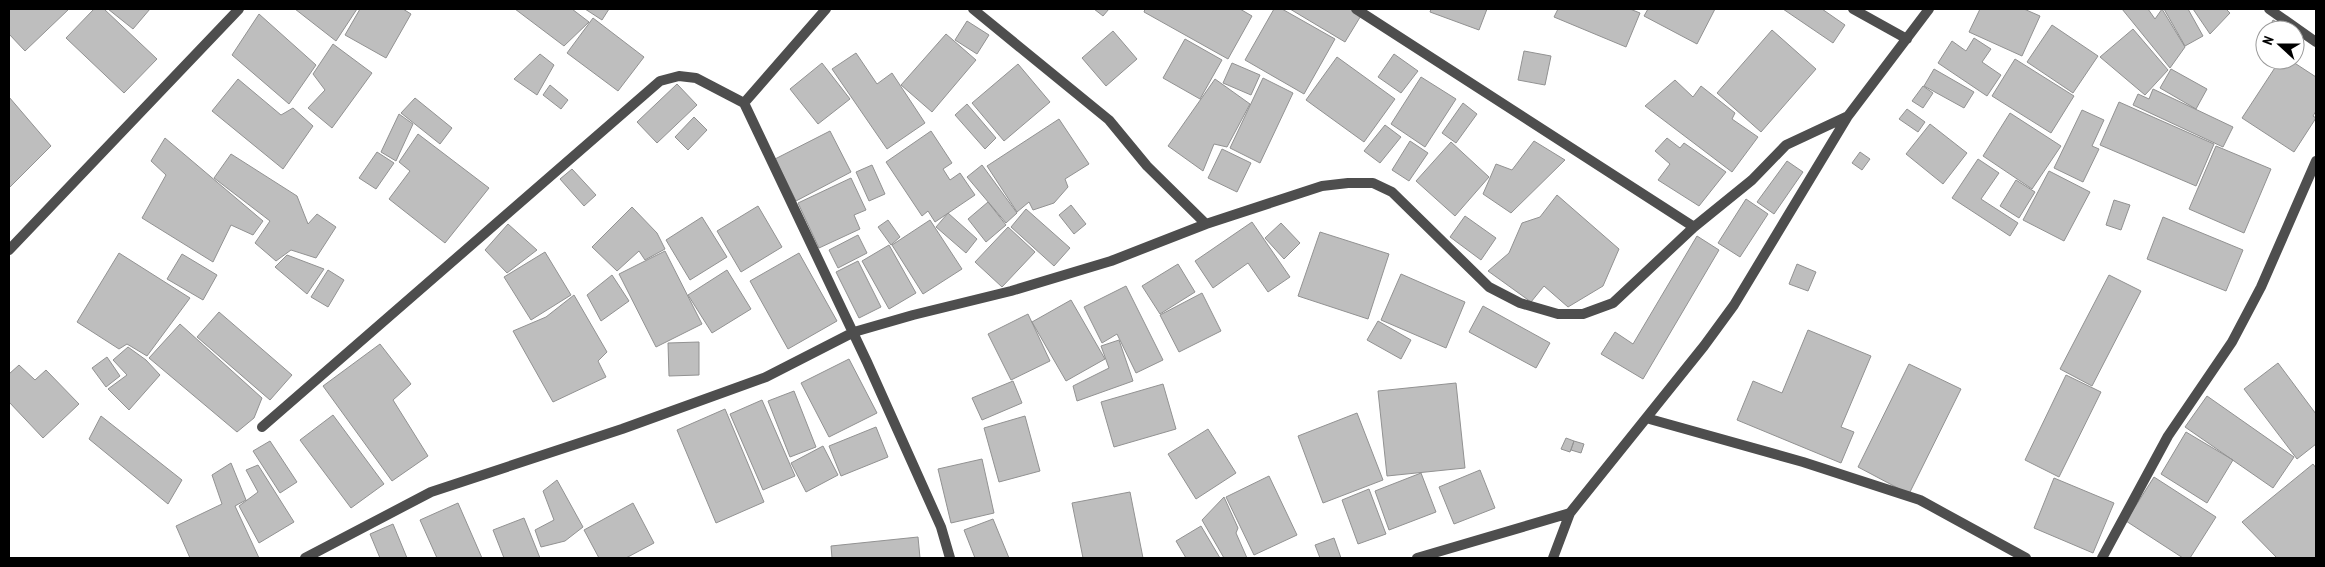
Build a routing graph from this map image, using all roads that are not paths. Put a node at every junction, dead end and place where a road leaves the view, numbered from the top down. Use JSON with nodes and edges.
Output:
{"nodes":[{"id":1,"x":239,"y":9,"type":"edge"},
{"id":2,"x":826,"y":9,"type":"edge"},
{"id":3,"x":973,"y":9,"type":"edge"},
{"id":4,"x":1356,"y":9,"type":"edge"},
{"id":5,"x":1853,"y":9,"type":"edge"},
{"id":6,"x":1929,"y":9,"type":"edge"},
{"id":7,"x":2269,"y":9,"type":"edge"},
{"id":8,"x":1907,"y":39,"type":"junction"},
{"id":9,"x":2316,"y":42,"type":"edge"},
{"id":10,"x":744,"y":103,"type":"junction"},
{"id":11,"x":1848,"y":116,"type":"junction"},
{"id":12,"x":2316,"y":161,"type":"edge"},
{"id":13,"x":1206,"y":224,"type":"junction"},
{"id":14,"x":1694,"y":227,"type":"junction"},
{"id":15,"x":9,"y":250,"type":"edge"},
{"id":16,"x":854,"y":332,"type":"junction"},
{"id":17,"x":1646,"y":418,"type":"junction"},
{"id":18,"x":262,"y":427,"type":"dead end"},
{"id":19,"x":1570,"y":513,"type":"junction"},
{"id":20,"x":305,"y":558,"type":"edge"},
{"id":21,"x":950,"y":558,"type":"edge"},
{"id":22,"x":1417,"y":558,"type":"edge"},
{"id":23,"x":1553,"y":558,"type":"edge"},
{"id":24,"x":2026,"y":558,"type":"edge"},
{"id":25,"x":2102,"y":558,"type":"edge"}],
"edges":[{"from":1,"to":15,"type":"street"},
{"from":2,"to":10,"type":"street"},
{"from":3,"to":13,"type":"street"},
{"from":4,"to":14,"type":"street"},
{"from":5,"to":8,"type":"street"},
{"from":6,"to":8,"type":"street"},
{"from":7,"to":9,"type":"street"},
{"from":8,"to":11,"type":"street"},
{"from":10,"to":16,"type":"street"},
{"from":10,"to":18,"type":"street"},
{"from":11,"to":14,"type":"street"},
{"from":11,"to":17,"type":"street"},
{"from":12,"to":25,"type":"street"},
{"from":13,"to":14,"type":"street"},
{"from":13,"to":16,"type":"street"},
{"from":16,"to":20,"type":"street"},
{"from":16,"to":21,"type":"street"},
{"from":17,"to":19,"type":"street"},
{"from":17,"to":24,"type":"street"},
{"from":19,"to":22,"type":"street"},
{"from":19,"to":23,"type":"street"}]}
